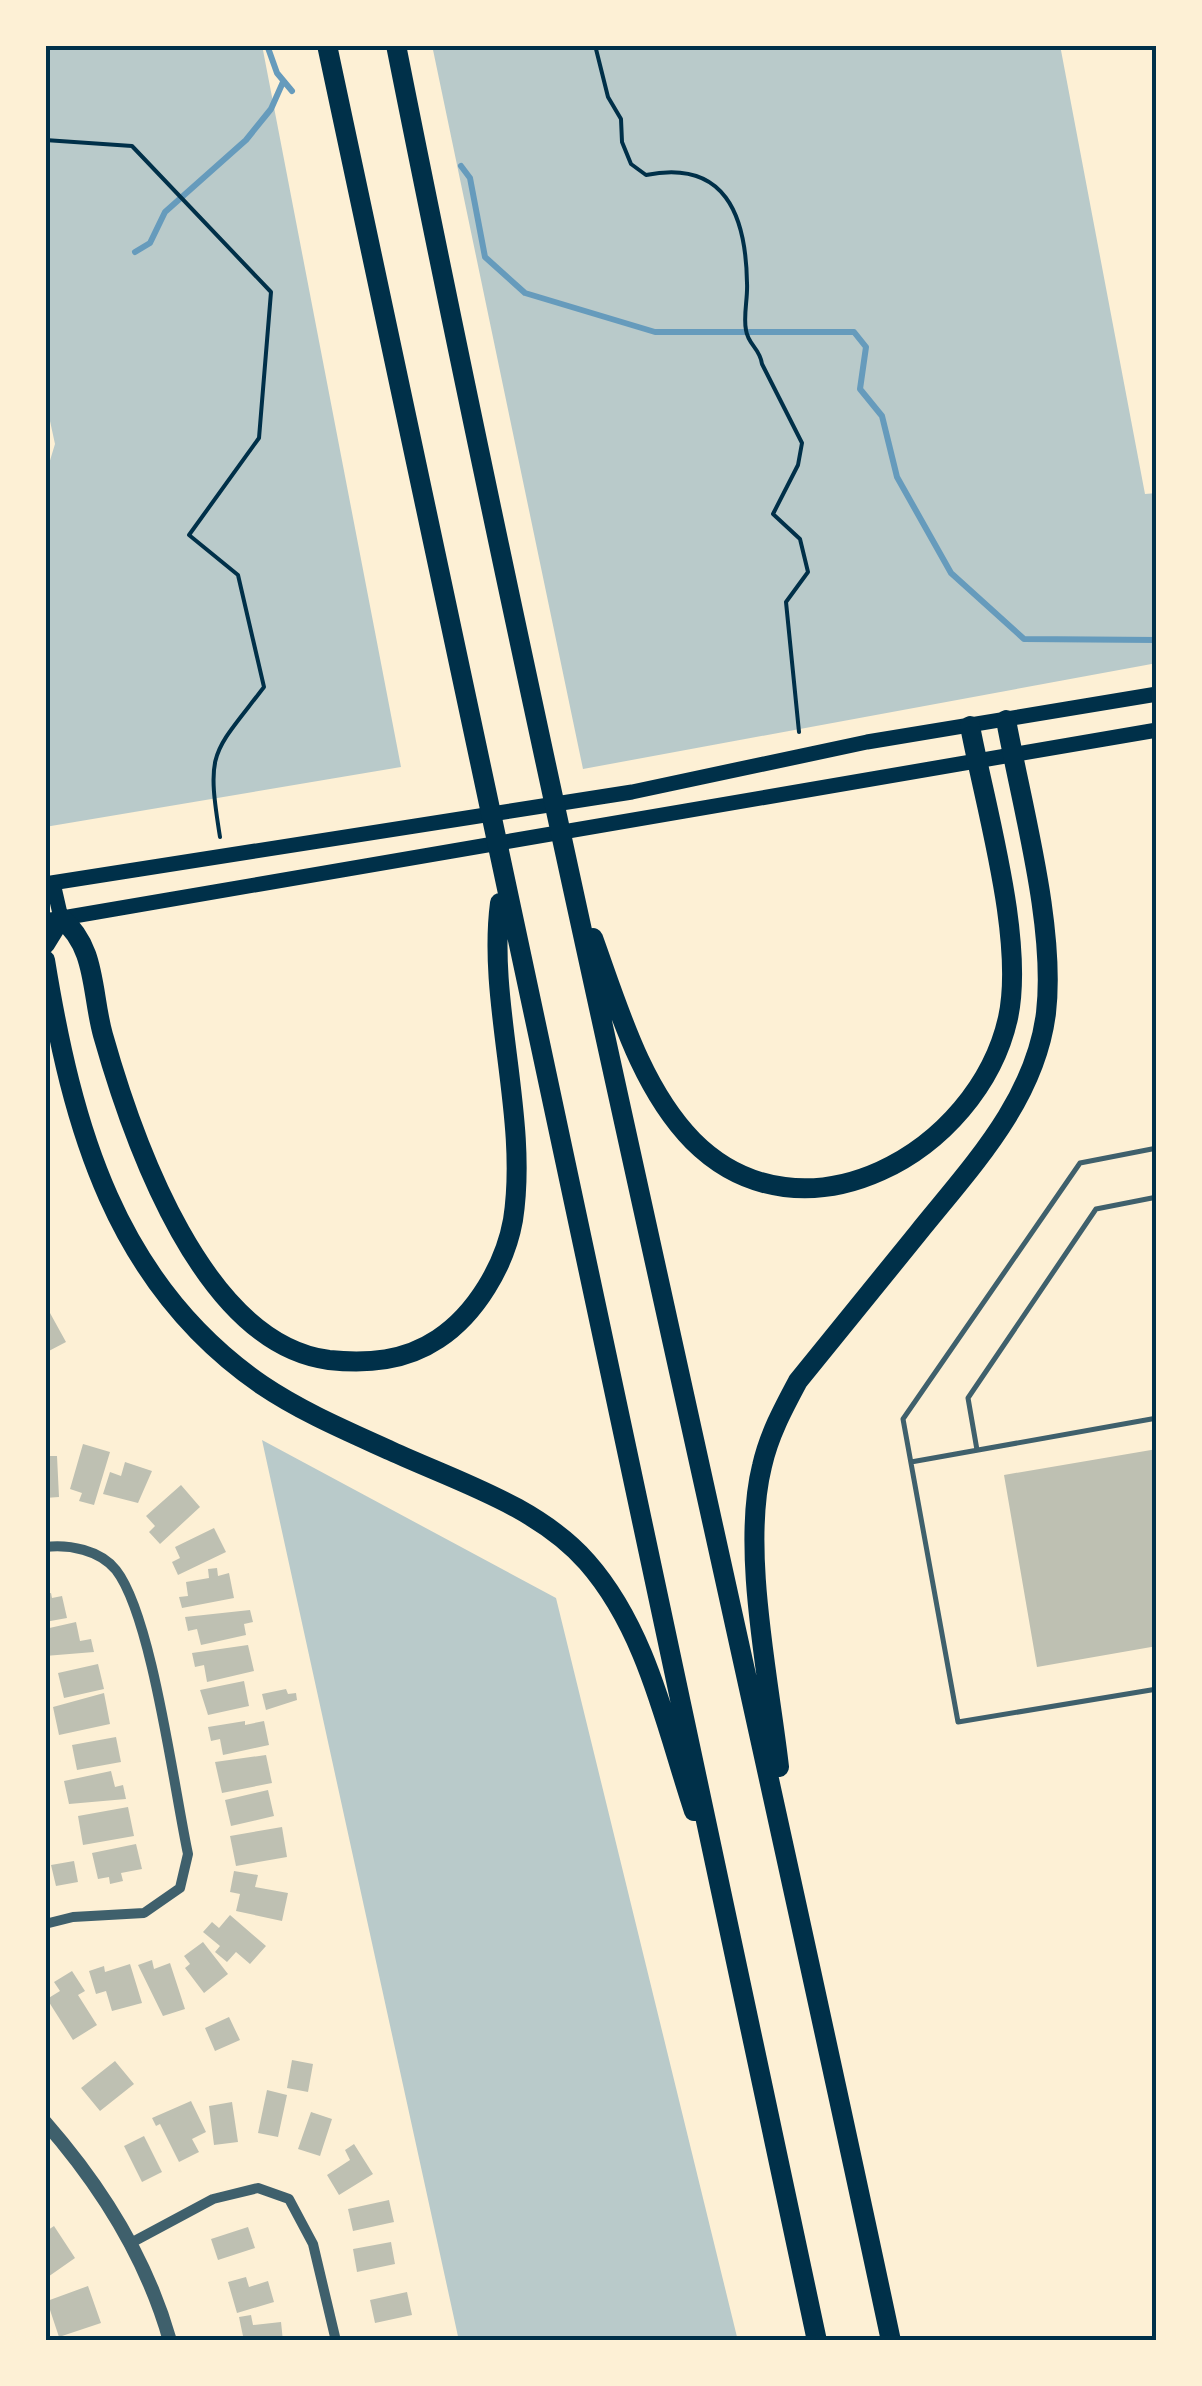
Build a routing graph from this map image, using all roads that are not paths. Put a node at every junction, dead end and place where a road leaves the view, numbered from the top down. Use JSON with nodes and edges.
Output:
{"nodes":[{"id":1,"x":327,"y":45,"type":"edge"},
{"id":2,"x":396,"y":45,"type":"edge"},
{"id":3,"x":1157,"y":694,"type":"edge"},
{"id":4,"x":1006,"y":720,"type":"junction"},
{"id":5,"x":970,"y":726,"type":"junction"},
{"id":6,"x":1157,"y":730,"type":"edge"},
{"id":7,"x":1012,"y":754,"type":"junction"},
{"id":8,"x":976,"y":760,"type":"junction"},
{"id":9,"x":566,"y":864,"type":"junction"},
{"id":10,"x":1157,"y":866,"type":"edge"},
{"id":11,"x":502,"y":881,"type":"junction"},
{"id":12,"x":49,"y":883,"type":"edge"},
{"id":13,"x":1157,"y":886,"type":"edge"},
{"id":14,"x":53,"y":919,"type":"edge"},
{"id":15,"x":45,"y":944,"type":"edge"},
{"id":16,"x":45,"y":960,"type":"edge"},
{"id":17,"x":1157,"y":1148,"type":"edge"},
{"id":18,"x":1157,"y":1197,"type":"edge"},
{"id":19,"x":1157,"y":1418,"type":"edge"},
{"id":20,"x":978,"y":1450,"type":"junction"},
{"id":21,"x":912,"y":1462,"type":"junction"},
{"id":22,"x":45,"y":1547,"type":"edge"},
{"id":23,"x":1157,"y":1689,"type":"edge"},
{"id":24,"x":791,"y":1873,"type":"junction"},
{"id":25,"x":727,"y":1913,"type":"junction"},
{"id":26,"x":45,"y":1924,"type":"edge"},
{"id":27,"x":45,"y":2122,"type":"edge"},
{"id":28,"x":130,"y":2244,"type":"junction"},
{"id":29,"x":170,"y":2341,"type":"edge"},
{"id":30,"x":336,"y":2341,"type":"edge"},
{"id":31,"x":817,"y":2341,"type":"edge"},
{"id":32,"x":890,"y":2341,"type":"edge"}],
"edges":[{"from":1,"to":11,"type":"highway"},
{"from":2,"to":9,"type":"highway"},
{"from":3,"to":4,"type":"main road"},
{"from":4,"to":5,"type":"main road"},
{"from":4,"to":7,"type":"highway"},
{"from":5,"to":8,"type":"highway"},
{"from":5,"to":12,"type":"main road"},
{"from":6,"to":7,"type":"main road"},
{"from":7,"to":8,"type":"main road"},
{"from":7,"to":24,"type":"highway"},
{"from":8,"to":9,"type":"highway"},
{"from":8,"to":14,"type":"main road"},
{"from":9,"to":24,"type":"highway"},
{"from":10,"to":13,"type":"lane"},
{"from":11,"to":14,"type":"highway"},
{"from":11,"to":25,"type":"highway"},
{"from":12,"to":14,"type":"main road"},
{"from":14,"to":15,"type":"highway"},
{"from":16,"to":25,"type":"highway"},
{"from":17,"to":21,"type":"lane"},
{"from":18,"to":20,"type":"lane"},
{"from":19,"to":20,"type":"lane"},
{"from":20,"to":21,"type":"lane"},
{"from":21,"to":23,"type":"lane"},
{"from":22,"to":26,"type":"street"},
{"from":24,"to":32,"type":"highway"},
{"from":25,"to":31,"type":"highway"},
{"from":27,"to":28,"type":"street"},
{"from":28,"to":29,"type":"street"},
{"from":28,"to":30,"type":"street"}]}
